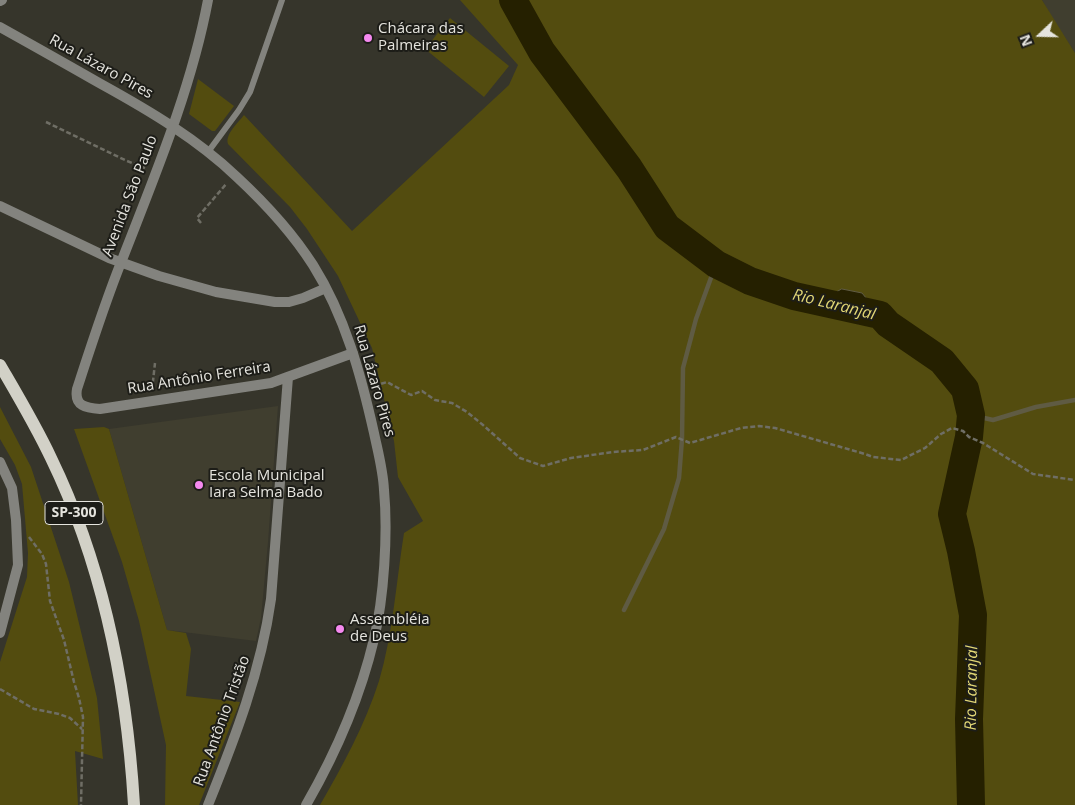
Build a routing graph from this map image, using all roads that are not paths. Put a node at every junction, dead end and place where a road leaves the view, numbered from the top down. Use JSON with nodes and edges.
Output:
{"nodes":[{"id":1,"x":208,"y":0,"type":"edge"},
{"id":2,"x":282,"y":0,"type":"edge"},
{"id":3,"x":0,"y":27,"type":"edge"},
{"id":4,"x":173,"y":126,"type":"junction"},
{"id":5,"x":208,"y":152,"type":"junction"},
{"id":6,"x":0,"y":206,"type":"edge"},
{"id":7,"x":121,"y":262,"type":"junction"},
{"id":8,"x":326,"y":288,"type":"junction"},
{"id":9,"x":353,"y":353,"type":"junction"},
{"id":10,"x":0,"y":365,"type":"edge"},
{"id":11,"x":288,"y":377,"type":"junction"},
{"id":12,"x":78,"y":401,"type":"joint"},
{"id":13,"x":0,"y":462,"type":"edge"},
{"id":14,"x":0,"y":633,"type":"edge"},
{"id":15,"x":134,"y":805,"type":"edge"},
{"id":16,"x":208,"y":805,"type":"edge"},
{"id":17,"x":306,"y":805,"type":"edge"}],
"edges":[{"from":1,"to":4,"type":"street","name":"Avenida São Paulo"},
{"from":2,"to":5,"type":"lane"},
{"from":3,"to":4,"type":"street","name":"Rua Lázaro Pires"},
{"from":4,"to":5,"type":"street","name":"Rua Lázaro Pires"},
{"from":4,"to":7,"type":"street","name":"Avenida São Paulo"},
{"from":5,"to":8,"type":"street","name":"Rua Lázaro Pires"},
{"from":6,"to":7,"type":"street"},
{"from":7,"to":8,"type":"street"},
{"from":7,"to":12,"type":"street","name":"Avenida São Paulo"},
{"from":8,"to":9,"type":"street","name":"Rua Lázaro Pires"},
{"from":9,"to":11,"type":"street","name":"Rua Antônio Ferreira"},
{"from":9,"to":17,"type":"street","name":"Rua Lázaro Pires"},
{"from":10,"to":15,"type":"main road","number":"SP-300"},
{"from":11,"to":12,"type":"street","name":"Rua Antônio Ferreira"},
{"from":11,"to":16,"type":"street","name":"Rua Antônio Tristão"},
{"from":13,"to":14,"type":"street"}]}
